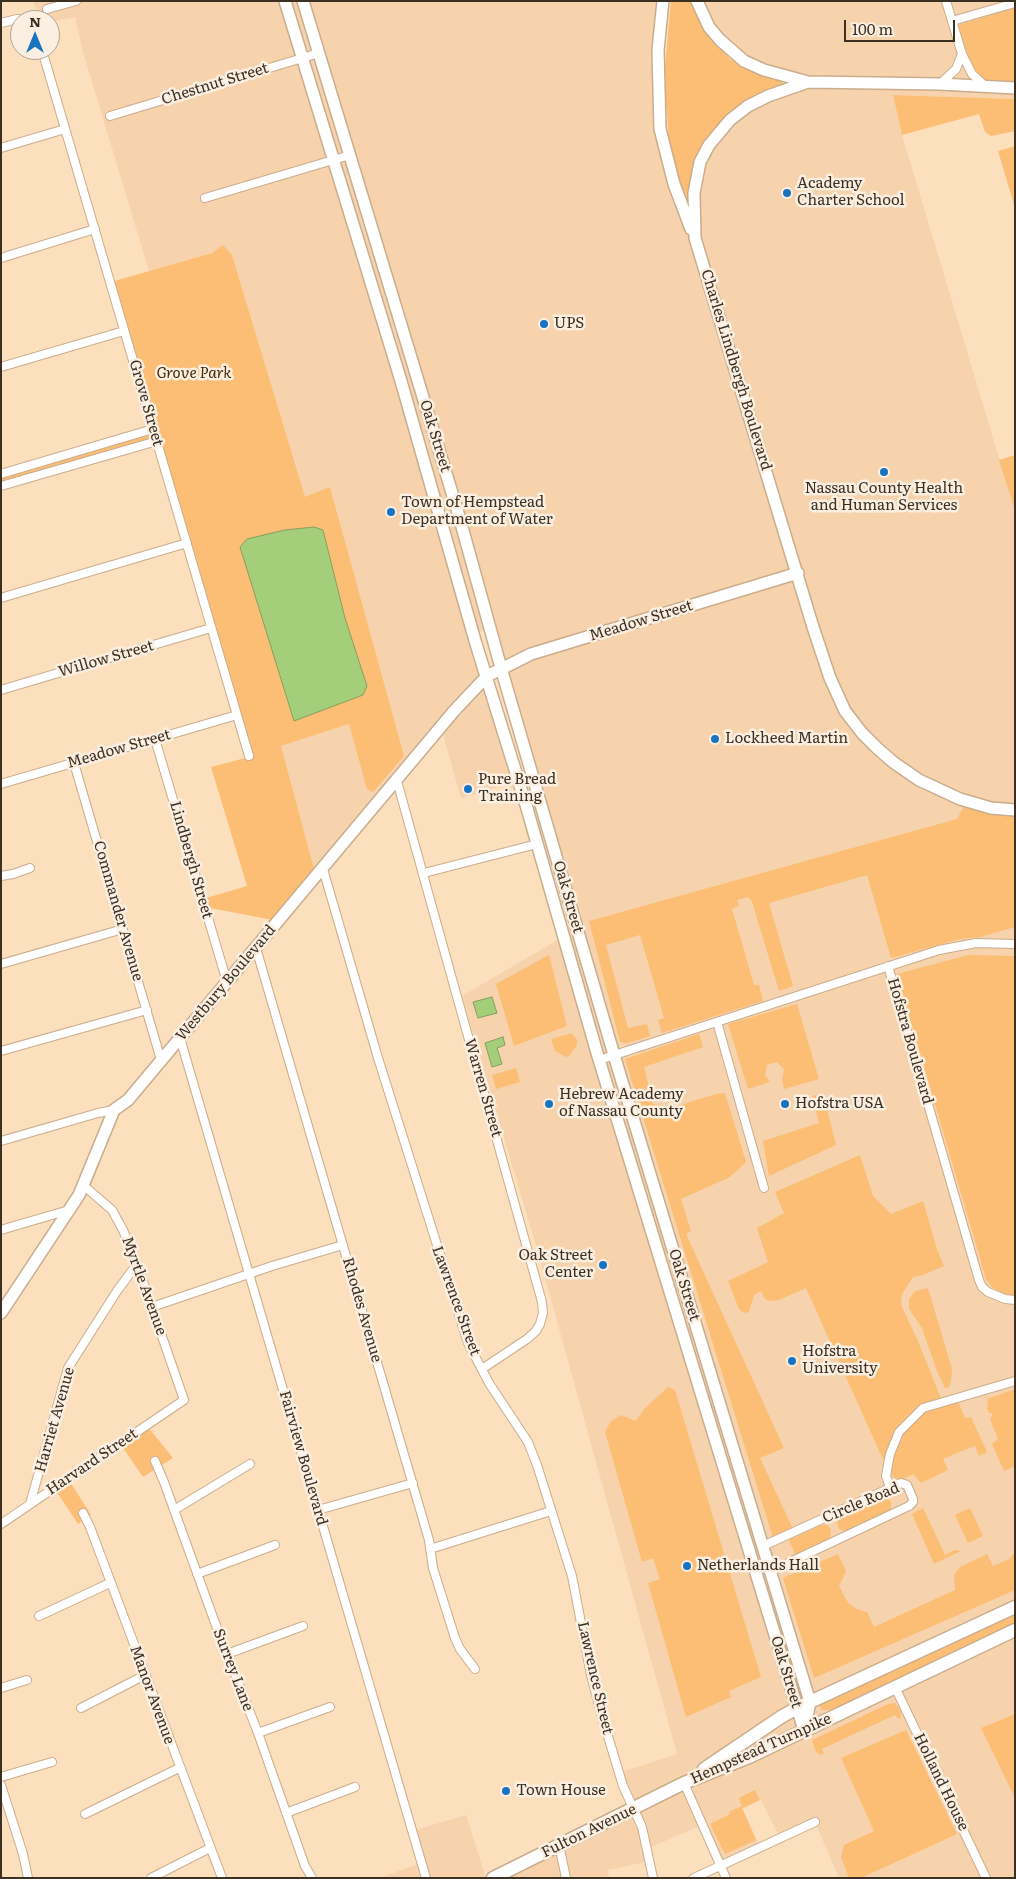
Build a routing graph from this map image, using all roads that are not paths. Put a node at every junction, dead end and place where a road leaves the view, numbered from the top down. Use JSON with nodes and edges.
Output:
{"nodes":[{"id":1,"x":76,"y":1,"type":"edge"},
{"id":2,"x":285,"y":1,"type":"edge"},
{"id":3,"x":303,"y":1,"type":"edge"},
{"id":4,"x":664,"y":1,"type":"edge"},
{"id":5,"x":697,"y":1,"type":"edge"},
{"id":6,"x":946,"y":1,"type":"edge"},
{"id":7,"x":1015,"y":2,"type":"edge"},
{"id":8,"x":47,"y":9,"type":"dead end"},
{"id":9,"x":952,"y":21,"type":"junction"},
{"id":10,"x":319,"y":53,"type":"junction"},
{"id":11,"x":962,"y":54,"type":"junction"},
{"id":12,"x":302,"y":58,"type":"junction"},
{"id":13,"x":45,"y":60,"type":"edge"},
{"id":14,"x":808,"y":82,"type":"junction"},
{"id":15,"x":940,"y":84,"type":"junction"},
{"id":16,"x":985,"y":86,"type":"junction"},
{"id":17,"x":1015,"y":88,"type":"edge"},
{"id":18,"x":110,"y":116,"type":"dead end"},
{"id":19,"x":65,"y":129,"type":"junction"},
{"id":20,"x":1,"y":148,"type":"edge"},
{"id":21,"x":350,"y":155,"type":"junction"},
{"id":22,"x":333,"y":160,"type":"junction"},
{"id":23,"x":205,"y":198,"type":"dead end"},
{"id":24,"x":95,"y":230,"type":"junction"},
{"id":25,"x":695,"y":238,"type":"junction"},
{"id":26,"x":1,"y":258,"type":"edge"},
{"id":27,"x":124,"y":332,"type":"junction"},
{"id":28,"x":1,"y":367,"type":"edge"},
{"id":29,"x":415,"y":370,"type":"junction"},
{"id":30,"x":399,"y":376,"type":"junction"},
{"id":31,"x":153,"y":429,"type":"junction"},
{"id":32,"x":157,"y":441,"type":"junction"},
{"id":33,"x":1,"y":474,"type":"edge"},
{"id":34,"x":1,"y":486,"type":"edge"},
{"id":35,"x":459,"y":514,"type":"junction"},
{"id":36,"x":441,"y":520,"type":"junction"},
{"id":37,"x":187,"y":543,"type":"junction"},
{"id":38,"x":798,"y":573,"type":"junction"},
{"id":39,"x":1,"y":598,"type":"edge"},
{"id":40,"x":211,"y":628,"type":"junction"},
{"id":41,"x":501,"y":668,"type":"junction"},
{"id":42,"x":487,"y":676,"type":"junction"},
{"id":43,"x":1,"y":690,"type":"edge"},
{"id":44,"x":466,"y":698,"type":"junction"},
{"id":45,"x":495,"y":703,"type":"junction"},
{"id":46,"x":237,"y":715,"type":"junction"},
{"id":47,"x":155,"y":738,"type":"junction"},
{"id":48,"x":249,"y":756,"type":"dead end"},
{"id":49,"x":74,"y":762,"type":"junction"},
{"id":50,"x":397,"y":781,"type":"junction"},
{"id":51,"x":1,"y":784,"type":"edge"},
{"id":52,"x":1015,"y":810,"type":"edge"},
{"id":53,"x":537,"y":844,"type":"junction"},
{"id":54,"x":30,"y":868,"type":"dead end"},
{"id":55,"x":323,"y":869,"type":"junction"},
{"id":56,"x":424,"y":873,"type":"junction"},
{"id":57,"x":1,"y":876,"type":"edge"},
{"id":58,"x":123,"y":928,"type":"junction"},
{"id":59,"x":1015,"y":944,"type":"edge"},
{"id":60,"x":256,"y":948,"type":"junction"},
{"id":61,"x":1,"y":964,"type":"edge"},
{"id":62,"x":888,"y":966,"type":"junction"},
{"id":63,"x":227,"y":982,"type":"junction"},
{"id":64,"x":147,"y":1010,"type":"junction"},
{"id":65,"x":717,"y":1022,"type":"junction"},
{"id":66,"x":180,"y":1038,"type":"junction"},
{"id":67,"x":1,"y":1051,"type":"edge"},
{"id":68,"x":614,"y":1055,"type":"junction"},
{"id":69,"x":161,"y":1060,"type":"junction"},
{"id":70,"x":599,"y":1060,"type":"junction"},
{"id":71,"x":114,"y":1110,"type":"junction"},
{"id":72,"x":1,"y":1141,"type":"edge"},
{"id":73,"x":83,"y":1185,"type":"junction"},
{"id":74,"x":764,"y":1188,"type":"dead end"},
{"id":75,"x":69,"y":1210,"type":"junction"},
{"id":76,"x":1,"y":1230,"type":"edge"},
{"id":77,"x":343,"y":1245,"type":"junction"},
{"id":78,"x":137,"y":1264,"type":"junction"},
{"id":79,"x":249,"y":1274,"type":"junction"},
{"id":80,"x":1015,"y":1300,"type":"edge"},
{"id":81,"x":688,"y":1301,"type":"junction"},
{"id":82,"x":675,"y":1305,"type":"junction"},
{"id":83,"x":152,"y":1307,"type":"junction"},
{"id":84,"x":1,"y":1313,"type":"edge"},
{"id":85,"x":482,"y":1370,"type":"junction"},
{"id":86,"x":1015,"y":1381,"type":"edge"},
{"id":87,"x":184,"y":1400,"type":"joint"},
{"id":88,"x":155,"y":1461,"type":"dead end"},
{"id":89,"x":250,"y":1464,"type":"dead end"},
{"id":90,"x":412,"y":1483,"type":"junction"},
{"id":91,"x":890,"y":1487,"type":"junction"},
{"id":92,"x":30,"y":1504,"type":"junction"},
{"id":93,"x":174,"y":1510,"type":"junction"},
{"id":94,"x":318,"y":1510,"type":"junction"},
{"id":95,"x":551,"y":1511,"type":"junction"},
{"id":96,"x":83,"y":1513,"type":"dead end"},
{"id":97,"x":1,"y":1524,"type":"edge"},
{"id":98,"x":275,"y":1545,"type":"dead end"},
{"id":99,"x":763,"y":1546,"type":"junction"},
{"id":100,"x":430,"y":1549,"type":"junction"},
{"id":101,"x":771,"y":1572,"type":"junction"},
{"id":102,"x":197,"y":1574,"type":"junction"},
{"id":103,"x":110,"y":1583,"type":"junction"},
{"id":104,"x":1015,"y":1607,"type":"edge"},
{"id":105,"x":39,"y":1616,"type":"dead end"},
{"id":106,"x":304,"y":1626,"type":"dead end"},
{"id":107,"x":1015,"y":1630,"type":"edge"},
{"id":108,"x":227,"y":1654,"type":"junction"},
{"id":109,"x":475,"y":1669,"type":"dead end"},
{"id":110,"x":145,"y":1676,"type":"junction"},
{"id":111,"x":27,"y":1680,"type":"dead end"},
{"id":112,"x":895,"y":1687,"type":"junction"},
{"id":113,"x":1,"y":1688,"type":"edge"},
{"id":114,"x":810,"y":1702,"type":"junction"},
{"id":115,"x":330,"y":1706,"type":"dead end"},
{"id":116,"x":81,"y":1708,"type":"dead end"},
{"id":117,"x":797,"y":1708,"type":"junction"},
{"id":118,"x":804,"y":1730,"type":"junction"},
{"id":119,"x":258,"y":1732,"type":"junction"},
{"id":120,"x":52,"y":1762,"type":"dead end"},
{"id":121,"x":179,"y":1768,"type":"junction"},
{"id":122,"x":1,"y":1778,"type":"edge"},
{"id":123,"x":684,"y":1783,"type":"junction"},
{"id":124,"x":1,"y":1786,"type":"edge"},
{"id":125,"x":354,"y":1787,"type":"dead end"},
{"id":126,"x":634,"y":1809,"type":"junction"},
{"id":127,"x":286,"y":1813,"type":"junction"},
{"id":128,"x":85,"y":1814,"type":"dead end"},
{"id":129,"x":815,"y":1822,"type":"dead end"},
{"id":130,"x":559,"y":1845,"type":"junction"},
{"id":131,"x":210,"y":1848,"type":"junction"},
{"id":132,"x":720,"y":1865,"type":"junction"},
{"id":133,"x":28,"y":1878,"type":"edge"},
{"id":134,"x":151,"y":1878,"type":"edge"},
{"id":135,"x":222,"y":1878,"type":"edge"},
{"id":136,"x":312,"y":1878,"type":"edge"},
{"id":137,"x":426,"y":1878,"type":"edge"},
{"id":138,"x":494,"y":1878,"type":"edge"},
{"id":139,"x":566,"y":1878,"type":"edge"},
{"id":140,"x":653,"y":1878,"type":"edge"},
{"id":141,"x":694,"y":1878,"type":"edge"},
{"id":142,"x":726,"y":1878,"type":"edge"},
{"id":143,"x":986,"y":1878,"type":"edge"}],
"edges":[{"from":1,"to":8,"type":"street"},
{"from":2,"to":12,"type":"street","name":"Oak Street"},
{"from":3,"to":10,"type":"street","name":"Oak Street"},
{"from":4,"to":25,"type":"street"},
{"from":5,"to":14,"type":"street"},
{"from":6,"to":9,"type":"street"},
{"from":7,"to":9,"type":"street"},
{"from":9,"to":11,"type":"street"},
{"from":10,"to":12,"type":"street","name":"Chestnut Street"},
{"from":10,"to":21,"type":"street","name":"Oak Street"},
{"from":11,"to":15,"type":"street"},
{"from":11,"to":16,"type":"street"},
{"from":12,"to":18,"type":"street","name":"Chestnut Street"},
{"from":12,"to":22,"type":"street","name":"Oak Street"},
{"from":13,"to":19,"type":"street","name":"Grove Street"},
{"from":14,"to":15,"type":"street","name":"Charles Lindbergh Boulevard"},
{"from":14,"to":25,"type":"street","name":"Charles Lindbergh Boulevard"},
{"from":15,"to":16,"type":"street","name":"Charles Lindbergh Boulevard"},
{"from":16,"to":17,"type":"street","name":"Charles Lindbergh Boulevard"},
{"from":19,"to":20,"type":"street"},
{"from":19,"to":24,"type":"street","name":"Grove Street"},
{"from":21,"to":22,"type":"street"},
{"from":21,"to":29,"type":"street","name":"Oak Street"},
{"from":22,"to":23,"type":"street"},
{"from":22,"to":30,"type":"street","name":"Oak Street"},
{"from":24,"to":26,"type":"street"},
{"from":24,"to":27,"type":"street","name":"Grove Street"},
{"from":25,"to":38,"type":"street","name":"Charles Lindbergh Boulevard"},
{"from":27,"to":28,"type":"street"},
{"from":27,"to":31,"type":"street","name":"Grove Street"},
{"from":29,"to":30,"type":"street"},
{"from":29,"to":35,"type":"street","name":"Oak Street"},
{"from":30,"to":36,"type":"street","name":"Oak Street"},
{"from":31,"to":32,"type":"street","name":"Grove Street"},
{"from":31,"to":33,"type":"street"},
{"from":32,"to":34,"type":"street"},
{"from":32,"to":37,"type":"street","name":"Grove Street"},
{"from":35,"to":36,"type":"street"},
{"from":35,"to":41,"type":"street","name":"Oak Street"},
{"from":36,"to":42,"type":"street","name":"Oak Street"},
{"from":37,"to":39,"type":"street"},
{"from":37,"to":40,"type":"street","name":"Grove Street"},
{"from":38,"to":41,"type":"street","name":"Meadow Street"},
{"from":38,"to":52,"type":"street","name":"Charles Lindbergh Boulevard"},
{"from":40,"to":43,"type":"street","name":"Willow Street"},
{"from":40,"to":46,"type":"street","name":"Grove Street"},
{"from":41,"to":42,"type":"street","name":"Meadow Street"},
{"from":41,"to":68,"type":"street","name":"Oak Street"},
{"from":42,"to":44,"type":"street","name":"Westbury Boulevard"},
{"from":42,"to":45,"type":"street","name":"Oak Street"},
{"from":44,"to":45,"type":"street"},
{"from":44,"to":50,"type":"street","name":"Westbury Boulevard"},
{"from":45,"to":53,"type":"street","name":"Oak Street"},
{"from":46,"to":47,"type":"street","name":"Meadow Street"},
{"from":46,"to":48,"type":"street","name":"Grove Street"},
{"from":47,"to":49,"type":"street","name":"Meadow Street"},
{"from":47,"to":63,"type":"street","name":"Lindbergh Street"},
{"from":49,"to":51,"type":"street","name":"Meadow Street"},
{"from":49,"to":58,"type":"street","name":"Commander Avenue"},
{"from":50,"to":55,"type":"street","name":"Westbury Boulevard"},
{"from":50,"to":56,"type":"street","name":"Warren Street"},
{"from":53,"to":56,"type":"street"},
{"from":53,"to":70,"type":"street","name":"Oak Street"},
{"from":54,"to":57,"type":"street"},
{"from":55,"to":60,"type":"street","name":"Westbury Boulevard"},
{"from":55,"to":85,"type":"street","name":"Lawrence Street"},
{"from":56,"to":85,"type":"street","name":"Warren Street"},
{"from":58,"to":61,"type":"street"},
{"from":58,"to":64,"type":"street","name":"Commander Avenue"},
{"from":59,"to":62,"type":"street"},
{"from":60,"to":63,"type":"street","name":"Westbury Boulevard"},
{"from":60,"to":77,"type":"street","name":"Rhodes Avenue"},
{"from":62,"to":65,"type":"street","name":"Hofstra Boulevard"},
{"from":62,"to":80,"type":"street","name":"Hofstra Boulevard"},
{"from":63,"to":66,"type":"street","name":"Westbury Boulevard"},
{"from":64,"to":67,"type":"street"},
{"from":64,"to":69,"type":"street","name":"Commander Avenue"},
{"from":65,"to":68,"type":"street","name":"Hofstra Boulevard"},
{"from":65,"to":74,"type":"street"},
{"from":66,"to":69,"type":"street","name":"Westbury Boulevard"},
{"from":66,"to":79,"type":"street","name":"Fairview Boulevard"},
{"from":68,"to":70,"type":"street","name":"Hofstra Boulevard"},
{"from":68,"to":81,"type":"street","name":"Oak Street"},
{"from":69,"to":71,"type":"street","name":"Westbury Boulevard"},
{"from":70,"to":82,"type":"street","name":"Oak Street"},
{"from":71,"to":72,"type":"street"},
{"from":71,"to":73,"type":"street","name":"Westbury Boulevard"},
{"from":73,"to":75,"type":"street","name":"Westbury Boulevard"},
{"from":73,"to":78,"type":"street","name":"Myrtle Avenue"},
{"from":75,"to":76,"type":"street"},
{"from":75,"to":84,"type":"street","name":"Westbury Boulevard"},
{"from":77,"to":79,"type":"street"},
{"from":77,"to":90,"type":"street","name":"Rhodes Avenue"},
{"from":78,"to":83,"type":"street","name":"Myrtle Avenue"},
{"from":78,"to":92,"type":"street","name":"Harriet Avenue"},
{"from":79,"to":83,"type":"street"},
{"from":79,"to":94,"type":"street","name":"Fairview Boulevard"},
{"from":81,"to":82,"type":"street"},
{"from":81,"to":99,"type":"street","name":"Oak Street"},
{"from":82,"to":117,"type":"street","name":"Oak Street"},
{"from":83,"to":87,"type":"street","name":"Myrtle Avenue"},
{"from":85,"to":95,"type":"street","name":"Lawrence Street"},
{"from":86,"to":91,"type":"street"},
{"from":87,"to":92,"type":"street","name":"Harvard Street"},
{"from":88,"to":93,"type":"street","name":"Surrey Lane"},
{"from":89,"to":93,"type":"street"},
{"from":90,"to":94,"type":"street"},
{"from":90,"to":100,"type":"street","name":"Rhodes Avenue"},
{"from":91,"to":99,"type":"street","name":"Circle Road"},
{"from":91,"to":101,"type":"street","name":"Circle Road"},
{"from":92,"to":97,"type":"street","name":"Harvard Street"},
{"from":93,"to":102,"type":"street","name":"Surrey Lane"},
{"from":94,"to":137,"type":"street","name":"Fairview Boulevard"},
{"from":95,"to":100,"type":"street"},
{"from":95,"to":126,"type":"street","name":"Lawrence Street"},
{"from":96,"to":103,"type":"street","name":"Manor Avenue"},
{"from":98,"to":102,"type":"street"},
{"from":99,"to":101,"type":"street","name":"Oak Street"},
{"from":100,"to":109,"type":"street","name":"Rhodes Avenue"},
{"from":101,"to":114,"type":"street","name":"Oak Street"},
{"from":102,"to":108,"type":"street","name":"Surrey Lane"},
{"from":103,"to":105,"type":"street"},
{"from":103,"to":110,"type":"street","name":"Manor Avenue"},
{"from":104,"to":114,"type":"main road","name":"Hempstead Turnpike"},
{"from":106,"to":108,"type":"street"},
{"from":107,"to":112,"type":"main road","name":"Hempstead Turnpike"},
{"from":108,"to":119,"type":"street","name":"Surrey Lane"},
{"from":110,"to":116,"type":"street"},
{"from":110,"to":121,"type":"street","name":"Manor Avenue"},
{"from":111,"to":113,"type":"street"},
{"from":112,"to":118,"type":"main road","name":"Hempstead Turnpike"},
{"from":112,"to":143,"type":"street","name":"Holland House"},
{"from":114,"to":117,"type":"main road","name":"Hempstead Turnpike"},
{"from":114,"to":118,"type":"street","name":"Oak Street"},
{"from":115,"to":119,"type":"street"},
{"from":117,"to":118,"type":"street","name":"Oak Street"},
{"from":117,"to":123,"type":"main road","name":"Hempstead Turnpike"},
{"from":118,"to":123,"type":"main road","name":"Hempstead Turnpike"},
{"from":119,"to":127,"type":"street","name":"Surrey Lane"},
{"from":120,"to":122,"type":"street"},
{"from":121,"to":128,"type":"street"},
{"from":121,"to":131,"type":"street","name":"Manor Avenue"},
{"from":123,"to":126,"type":"main road","name":"Fulton Avenue"},
{"from":123,"to":132,"type":"street"},
{"from":124,"to":133,"type":"street"},
{"from":125,"to":127,"type":"street"},
{"from":126,"to":130,"type":"main road","name":"Fulton Avenue"},
{"from":126,"to":140,"type":"street","name":"Lawrence Street"},
{"from":127,"to":136,"type":"street","name":"Surrey Lane"},
{"from":129,"to":132,"type":"street"},
{"from":130,"to":138,"type":"main road","name":"Fulton Avenue"},
{"from":130,"to":139,"type":"street"},
{"from":131,"to":134,"type":"street"},
{"from":131,"to":135,"type":"street","name":"Manor Avenue"},
{"from":132,"to":141,"type":"street"},
{"from":132,"to":142,"type":"street"}]}
